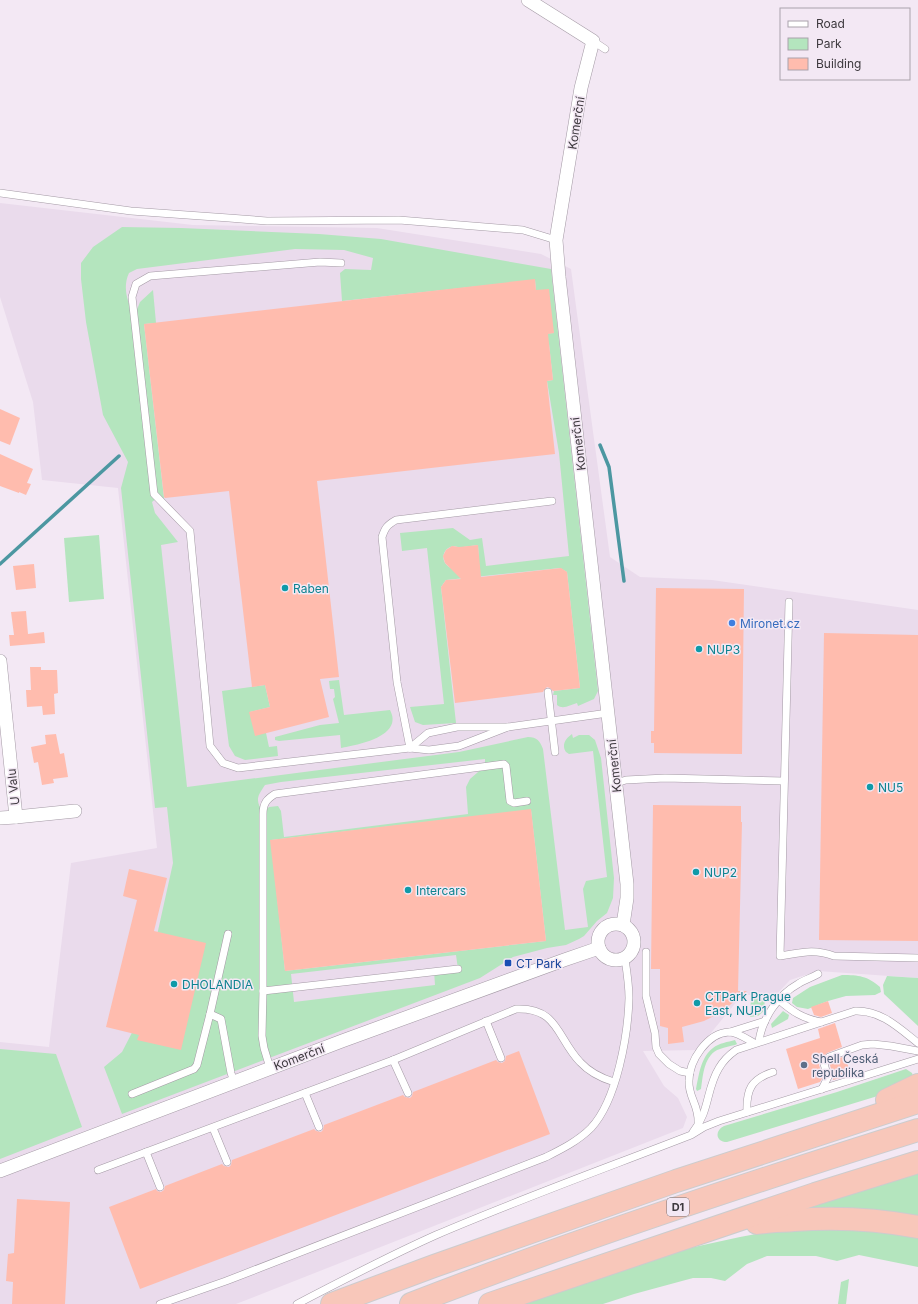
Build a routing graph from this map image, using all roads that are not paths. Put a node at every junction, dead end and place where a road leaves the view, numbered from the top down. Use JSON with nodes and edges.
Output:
{"nodes":[{"id":1,"x":528,"y":0,"type":"edge"},
{"id":2,"x":593,"y":41,"type":"junction"},
{"id":3,"x":605,"y":49,"type":"dead end"},
{"id":4,"x":0,"y":194,"type":"edge"},
{"id":5,"x":556,"y":240,"type":"junction"},
{"id":6,"x":341,"y":263,"type":"dead end"},
{"id":7,"x":552,"y":501,"type":"dead end"},
{"id":8,"x":789,"y":602,"type":"dead end"},
{"id":9,"x":0,"y":661,"type":"edge"},
{"id":10,"x":1,"y":685,"type":"edge"},
{"id":11,"x":548,"y":692,"type":"dead end"},
{"id":12,"x":608,"y":713,"type":"junction"},
{"id":13,"x":552,"y":722,"type":"junction"},
{"id":14,"x":508,"y":727,"type":"junction"},
{"id":15,"x":410,"y":748,"type":"junction"},
{"id":16,"x":555,"y":752,"type":"dead end"},
{"id":17,"x":784,"y":781,"type":"junction"},
{"id":18,"x":616,"y":783,"type":"junction"},
{"id":19,"x":527,"y":801,"type":"dead end"},
{"id":20,"x":75,"y":811,"type":"dead end"},
{"id":21,"x":16,"y":817,"type":"junction"},
{"id":22,"x":0,"y":818,"type":"edge"},
{"id":23,"x":623,"y":925,"type":"junction"},
{"id":24,"x":228,"y":934,"type":"dead end"},
{"id":25,"x":599,"y":948,"type":"junction"},
{"id":26,"x":646,"y":952,"type":"dead end"},
{"id":27,"x":918,"y":958,"type":"edge"},
{"id":28,"x":625,"y":959,"type":"junction"},
{"id":29,"x":458,"y":969,"type":"dead end"},
{"id":30,"x":818,"y":974,"type":"dead end"},
{"id":31,"x":263,"y":991,"type":"junction"},
{"id":32,"x":779,"y":1000,"type":"junction"},
{"id":33,"x":210,"y":1014,"type":"junction"},
{"id":34,"x":486,"y":1021,"type":"junction"},
{"id":35,"x":765,"y":1021,"type":"junction"},
{"id":36,"x":821,"y":1022,"type":"junction"},
{"id":37,"x":730,"y":1032,"type":"junction"},
{"id":38,"x":757,"y":1042,"type":"junction"},
{"id":39,"x":918,"y":1043,"type":"edge"},
{"id":40,"x":918,"y":1052,"type":"edge"},
{"id":41,"x":501,"y":1058,"type":"dead end"},
{"id":42,"x":918,"y":1059,"type":"edge"},
{"id":43,"x":393,"y":1060,"type":"junction"},
{"id":44,"x":270,"y":1068,"type":"junction"},
{"id":45,"x":690,"y":1072,"type":"junction"},
{"id":46,"x":773,"y":1072,"type":"dead end"},
{"id":47,"x":234,"y":1082,"type":"junction"},
{"id":48,"x":614,"y":1082,"type":"junction"},
{"id":49,"x":918,"y":1085,"type":"edge"},
{"id":50,"x":822,"y":1089,"type":"junction"},
{"id":51,"x":305,"y":1093,"type":"junction"},
{"id":52,"x":408,"y":1093,"type":"dead end"},
{"id":53,"x":132,"y":1094,"type":"dead end"},
{"id":54,"x":918,"y":1102,"type":"edge"},
{"id":55,"x":747,"y":1112,"type":"junction"},
{"id":56,"x":698,"y":1125,"type":"junction"},
{"id":57,"x":319,"y":1127,"type":"dead end"},
{"id":58,"x":213,"y":1128,"type":"junction"},
{"id":59,"x":918,"y":1130,"type":"edge"},
{"id":60,"x":691,"y":1135,"type":"junction"},
{"id":61,"x":813,"y":1136,"type":"junction"},
{"id":62,"x":146,"y":1152,"type":"junction"},
{"id":63,"x":227,"y":1162,"type":"dead end"},
{"id":64,"x":918,"y":1162,"type":"edge"},
{"id":65,"x":98,"y":1170,"type":"dead end"},
{"id":66,"x":0,"y":1171,"type":"edge"},
{"id":67,"x":160,"y":1188,"type":"dead end"},
{"id":68,"x":918,"y":1227,"type":"edge"},
{"id":69,"x":694,"y":1236,"type":"junction"},
{"id":70,"x":160,"y":1304,"type":"edge"},
{"id":71,"x":298,"y":1304,"type":"edge"},
{"id":72,"x":332,"y":1304,"type":"edge"},
{"id":73,"x":411,"y":1304,"type":"edge"},
{"id":74,"x":490,"y":1304,"type":"edge"}],
"edges":[{"from":1,"to":2,"type":"street"},
{"from":2,"to":3,"type":"lane"},
{"from":2,"to":5,"type":"street","name":"Komerční"},
{"from":4,"to":5,"type":"lane"},
{"from":5,"to":12,"type":"street","name":"Komerční"},
{"from":6,"to":15,"type":"lane"},
{"from":7,"to":15,"type":"lane"},
{"from":8,"to":17,"type":"lane"},
{"from":9,"to":10,"type":"street","name":"U Valu"},
{"from":10,"to":21,"type":"street","name":"U Valu"},
{"from":11,"to":13,"type":"lane"},
{"from":12,"to":13,"type":"lane"},
{"from":12,"to":18,"type":"street","name":"Komerční"},
{"from":13,"to":14,"type":"lane"},
{"from":13,"to":16,"type":"lane"},
{"from":14,"to":15,"type":"lane"},
{"from":14,"to":15,"type":"lane"},
{"from":17,"to":18,"type":"lane"},
{"from":17,"to":27,"type":"lane"},
{"from":18,"to":23,"type":"street","name":"Komerční"},
{"from":19,"to":31,"type":"lane"},
{"from":20,"to":21,"type":"street","name":"U Valu"},
{"from":21,"to":22,"type":"street","name":"U Valu"},
{"from":23,"to":25,"type":"street"},
{"from":23,"to":28,"type":"street"},
{"from":24,"to":33,"type":"lane"},
{"from":25,"to":28,"type":"street"},
{"from":25,"to":44,"type":"street","name":"Komerční"},
{"from":26,"to":45,"type":"lane"},
{"from":28,"to":48,"type":"lane"},
{"from":29,"to":31,"type":"lane"},
{"from":30,"to":32,"type":"lane"},
{"from":31,"to":44,"type":"lane"},
{"from":32,"to":35,"type":"lane"},
{"from":32,"to":36,"type":"lane"},
{"from":33,"to":47,"type":"lane"},
{"from":33,"to":53,"type":"lane"},
{"from":34,"to":41,"type":"lane"},
{"from":34,"to":43,"type":"lane"},
{"from":34,"to":48,"type":"lane"},
{"from":35,"to":37,"type":"lane"},
{"from":35,"to":38,"type":"lane"},
{"from":36,"to":38,"type":"lane"},
{"from":36,"to":39,"type":"lane"},
{"from":37,"to":38,"type":"lane"},
{"from":37,"to":45,"type":"lane"},
{"from":38,"to":56,"type":"lane"},
{"from":40,"to":50,"type":"lane"},
{"from":42,"to":50,"type":"lane"},
{"from":43,"to":51,"type":"lane"},
{"from":43,"to":52,"type":"lane"},
{"from":44,"to":47,"type":"street","name":"Komerční"},
{"from":45,"to":56,"type":"lane"},
{"from":46,"to":55,"type":"lane"},
{"from":47,"to":66,"type":"street","name":"Komerční"},
{"from":48,"to":70,"type":"lane"},
{"from":49,"to":61,"type":"highway"},
{"from":50,"to":55,"type":"lane"},
{"from":51,"to":57,"type":"lane"},
{"from":51,"to":58,"type":"lane"},
{"from":54,"to":61,"type":"highway","number":"D1"},
{"from":55,"to":60,"type":"lane"},
{"from":56,"to":60,"type":"lane"},
{"from":58,"to":62,"type":"lane"},
{"from":58,"to":63,"type":"lane"},
{"from":59,"to":73,"type":"highway","number":"D1"},
{"from":60,"to":71,"type":"lane"},
{"from":61,"to":72,"type":"highway","number":"D1"},
{"from":62,"to":65,"type":"lane"},
{"from":62,"to":67,"type":"lane"},
{"from":64,"to":69,"type":"highway"},
{"from":68,"to":69,"type":"highway"},
{"from":69,"to":74,"type":"highway"}]}
